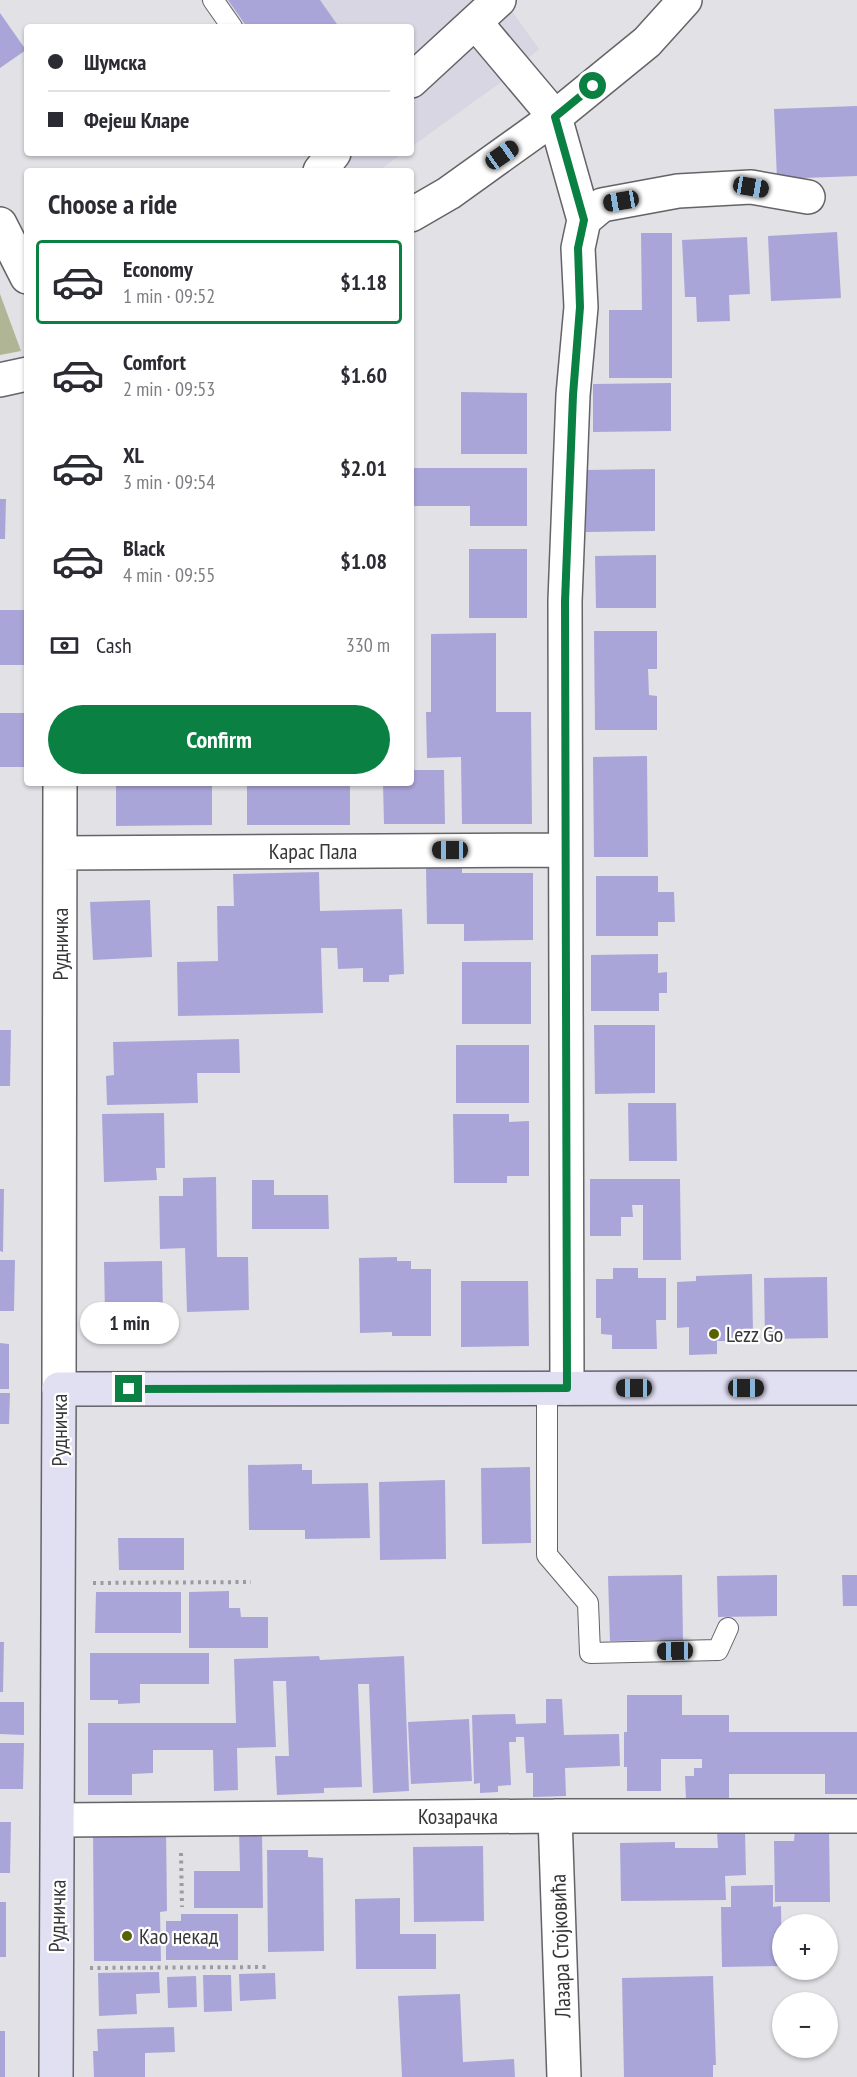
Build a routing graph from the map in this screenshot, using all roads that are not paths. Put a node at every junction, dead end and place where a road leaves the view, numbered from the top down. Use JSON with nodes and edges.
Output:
{"nodes":[{"id":1,"x":213,"y":0,"type":"edge"},
{"id":2,"x":499,"y":0,"type":"edge"},
{"id":3,"x":685,"y":0,"type":"edge"},
{"id":4,"x":475,"y":22,"type":"junction"},
{"id":5,"x":230,"y":24,"type":"edge"},
{"id":6,"x":414,"y":78,"type":"edge"},
{"id":7,"x":555,"y":117,"type":"junction"},
{"id":8,"x":808,"y":197,"type":"dead end"},
{"id":9,"x":414,"y":213,"type":"edge"},
{"id":10,"x":584,"y":220,"type":"junction"},
{"id":11,"x":0,"y":224,"type":"edge"},
{"id":12,"x":24,"y":271,"type":"edge"},
{"id":13,"x":24,"y":375,"type":"edge"},
{"id":14,"x":0,"y":380,"type":"edge"},
{"id":15,"x":60,"y":786,"type":"edge"},
{"id":16,"x":565,"y":850,"type":"junction"},
{"id":17,"x":60,"y":853,"type":"junction"},
{"id":18,"x":557,"y":1388,"type":"junction"},
{"id":19,"x":857,"y":1388,"type":"edge"},
{"id":20,"x":59,"y":1389,"type":"junction"},
{"id":21,"x":728,"y":1628,"type":"dead end"},
{"id":22,"x":555,"y":1816,"type":"junction"},
{"id":23,"x":857,"y":1816,"type":"edge"},
{"id":24,"x":58,"y":1820,"type":"junction"},
{"id":25,"x":56,"y":2077,"type":"edge"},
{"id":26,"x":564,"y":2077,"type":"edge"}],
"edges":[{"from":1,"to":5,"type":"lane"},
{"from":2,"to":4,"type":"street"},
{"from":3,"to":7,"type":"street"},
{"from":4,"to":6,"type":"street"},
{"from":4,"to":7,"type":"street"},
{"from":7,"to":9,"type":"street"},
{"from":7,"to":10,"type":"street"},
{"from":8,"to":10,"type":"street"},
{"from":10,"to":16,"type":"street"},
{"from":11,"to":12,"type":"street"},
{"from":13,"to":14,"type":"street"},
{"from":15,"to":17,"type":"street","name":"Рудничка"},
{"from":16,"to":17,"type":"street","name":"Карас Пала"},
{"from":16,"to":18,"type":"street"},
{"from":17,"to":20,"type":"street","name":"Рудничка"},
{"from":18,"to":19,"type":"street"},
{"from":18,"to":20,"type":"street"},
{"from":18,"to":21,"type":"lane"},
{"from":20,"to":24,"type":"street","name":"Рудничка"},
{"from":22,"to":23,"type":"street","name":"Козарачка"},
{"from":22,"to":24,"type":"street","name":"Козарачка"},
{"from":22,"to":26,"type":"street","name":"Лазара Стојковића"},
{"from":24,"to":25,"type":"street","name":"Рудничка"}]}
